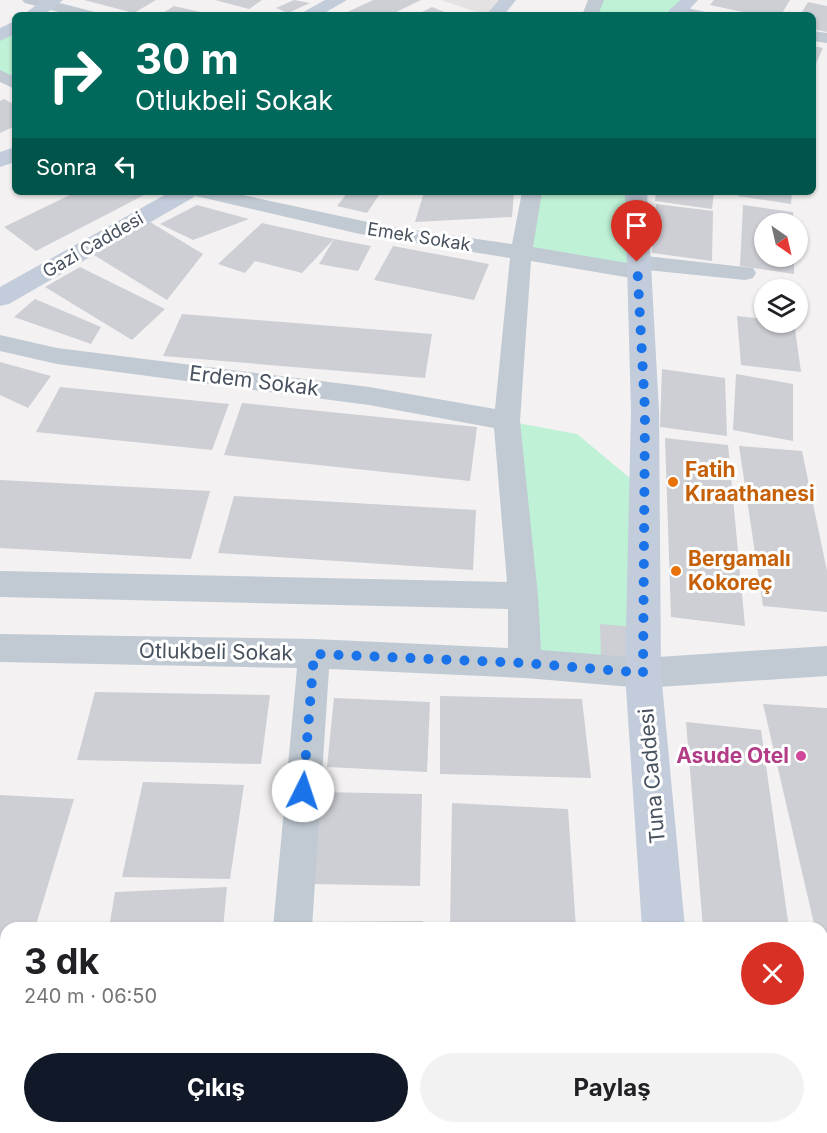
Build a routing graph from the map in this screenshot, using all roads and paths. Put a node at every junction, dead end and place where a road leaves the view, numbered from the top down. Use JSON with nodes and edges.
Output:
{"nodes":[{"id":1,"x":30,"y":0,"type":"edge"},
{"id":2,"x":508,"y":0,"type":"edge"},
{"id":3,"x":52,"y":2,"type":"edge"},
{"id":4,"x":329,"y":2,"type":"edge"},
{"id":5,"x":37,"y":12,"type":"edge"},
{"id":6,"x":80,"y":12,"type":"edge"},
{"id":7,"x":313,"y":12,"type":"edge"},
{"id":8,"x":498,"y":12,"type":"edge"},
{"id":9,"x":181,"y":195,"type":"edge"},
{"id":10,"x":215,"y":195,"type":"edge"},
{"id":11,"x":531,"y":195,"type":"edge"},
{"id":12,"x":636,"y":195,"type":"edge"},
{"id":13,"x":521,"y":253,"type":"junction"},
{"id":14,"x":637,"y":267,"type":"junction"},
{"id":15,"x":745,"y":273,"type":"dead end"},
{"id":16,"x":0,"y":298,"type":"edge"},
{"id":17,"x":0,"y":343,"type":"edge"},
{"id":18,"x":507,"y":421,"type":"junction"},
{"id":19,"x":0,"y":584,"type":"edge"},
{"id":20,"x":523,"y":596,"type":"junction"},
{"id":21,"x":0,"y":648,"type":"edge"},
{"id":22,"x":314,"y":654,"type":"junction"},
{"id":23,"x":827,"y":661,"type":"edge"},
{"id":24,"x":525,"y":663,"type":"junction"},
{"id":25,"x":643,"y":673,"type":"junction"},
{"id":26,"x":292,"y":922,"type":"edge"},
{"id":27,"x":664,"y":922,"type":"edge"}],
"edges":[{"from":1,"to":3,"type":"street"},
{"from":2,"to":8,"type":"street"},
{"from":3,"to":5,"type":"street"},
{"from":3,"to":6,"type":"street"},
{"from":4,"to":7,"type":"street"},
{"from":9,"to":16,"type":"street","name":"Gazi Caddesi"},
{"from":10,"to":13,"type":"street","name":"Emek Sokak"},
{"from":11,"to":13,"type":"street"},
{"from":12,"to":14,"type":"street","name":"Tuna Caddesi"},
{"from":13,"to":14,"type":"street","name":"Emek Sokak"},
{"from":13,"to":18,"type":"street"},
{"from":14,"to":15,"type":"street","name":"Emek Sokak"},
{"from":14,"to":25,"type":"street","name":"Tuna Caddesi"},
{"from":17,"to":18,"type":"street","name":"Erdem Sokak"},
{"from":18,"to":20,"type":"street"},
{"from":19,"to":20,"type":"street"},
{"from":20,"to":24,"type":"street"},
{"from":21,"to":22,"type":"street","name":"Otlukbeli Sokak"},
{"from":22,"to":24,"type":"street","name":"Otlukbeli Sokak"},
{"from":22,"to":26,"type":"street"},
{"from":23,"to":25,"type":"street","name":"Otlukbeli Sokak"},
{"from":24,"to":25,"type":"street","name":"Otlukbeli Sokak"},
{"from":25,"to":27,"type":"street","name":"Tuna Caddesi"}]}
